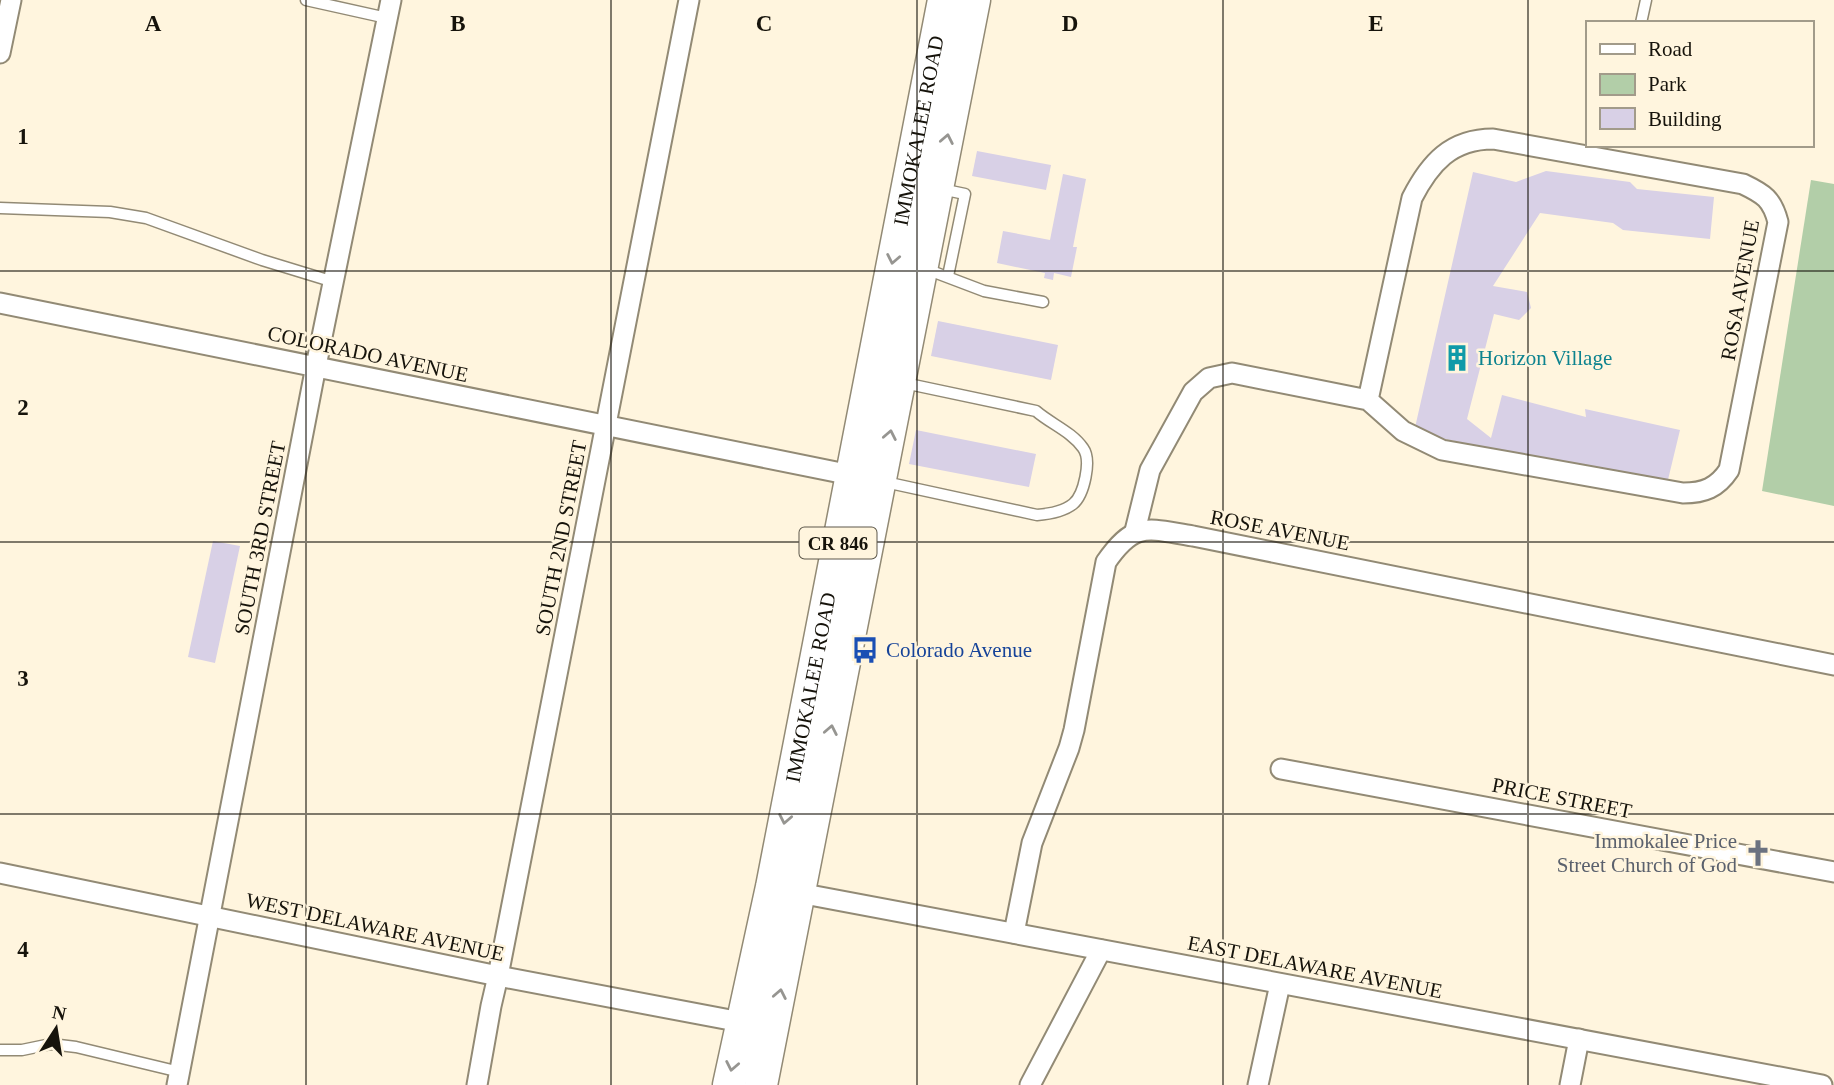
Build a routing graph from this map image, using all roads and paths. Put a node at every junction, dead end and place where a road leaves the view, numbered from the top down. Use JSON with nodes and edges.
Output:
{"nodes":[{"id":1,"x":11,"y":0,"type":"edge"},
{"id":2,"x":306,"y":0,"type":"edge"},
{"id":3,"x":690,"y":0,"type":"edge"},
{"id":4,"x":944,"y":0,"type":"edge"},
{"id":5,"x":974,"y":0,"type":"edge"},
{"id":6,"x":1646,"y":0,"type":"edge"},
{"id":7,"x":389,"y":9,"type":"edge"},
{"id":8,"x":1641,"y":21,"type":"edge"},
{"id":9,"x":0,"y":53,"type":"edge"},
{"id":10,"x":0,"y":208,"type":"edge"},
{"id":11,"x":935,"y":272,"type":"junction"},
{"id":12,"x":334,"y":282,"type":"junction"},
{"id":13,"x":1043,"y":302,"type":"dead end"},
{"id":14,"x":0,"y":303,"type":"edge"},
{"id":15,"x":316,"y":366,"type":"junction"},
{"id":16,"x":900,"y":382,"type":"junction"},
{"id":17,"x":1367,"y":400,"type":"junction"},
{"id":18,"x":606,"y":426,"type":"junction"},
{"id":19,"x":866,"y":478,"type":"junction"},
{"id":20,"x":1135,"y":531,"type":"junction"},
{"id":21,"x":1834,"y":665,"type":"edge"},
{"id":22,"x":1281,"y":769,"type":"dead end"},
{"id":23,"x":1834,"y":872,"type":"edge"},
{"id":24,"x":0,"y":873,"type":"edge"},
{"id":25,"x":786,"y":890,"type":"junction"},
{"id":26,"x":210,"y":917,"type":"junction"},
{"id":27,"x":1013,"y":933,"type":"junction"},
{"id":28,"x":1101,"y":950,"type":"junction"},
{"id":29,"x":498,"y":976,"type":"junction"},
{"id":30,"x":1280,"y":984,"type":"junction"},
{"id":31,"x":741,"y":1022,"type":"junction"},
{"id":32,"x":773,"y":1028,"type":"junction"},
{"id":33,"x":1579,"y":1039,"type":"junction"},
{"id":34,"x":0,"y":1051,"type":"edge"},
{"id":35,"x":179,"y":1078,"type":"edge"},
{"id":36,"x":477,"y":1085,"type":"edge"},
{"id":37,"x":729,"y":1085,"type":"edge"},
{"id":38,"x":761,"y":1085,"type":"edge"},
{"id":39,"x":1030,"y":1085,"type":"edge"},
{"id":40,"x":1258,"y":1085,"type":"edge"},
{"id":41,"x":1570,"y":1085,"type":"edge"},
{"id":42,"x":1822,"y":1085,"type":"edge"}],
"edges":[{"from":1,"to":9,"type":"street"},
{"from":2,"to":7,"type":"lane"},
{"from":3,"to":18,"type":"street","name":"SOUTH 2ND STREET"},
{"from":4,"to":19,"type":"main road","name":"IMMOKALEE ROAD","number":"CR 846","one_way":true},
{"from":11,"to":5,"type":"main road","name":"IMMOKALEE ROAD","number":"CR 846","one_way":true},
{"from":6,"to":8,"type":"lane"},
{"from":7,"to":12,"type":"street","name":"SOUTH 3RD STREET"},
{"from":10,"to":12,"type":"lane"},
{"from":11,"to":13,"type":"lane"},
{"from":11,"to":16,"type":"main road","name":"IMMOKALEE ROAD","number":"CR 846"},
{"from":12,"to":15,"type":"street","name":"SOUTH 3RD STREET"},
{"from":14,"to":15,"type":"street","name":"COLORADO AVENUE"},
{"from":15,"to":18,"type":"street","name":"COLORADO AVENUE"},
{"from":15,"to":26,"type":"street","name":"SOUTH 3RD STREET"},
{"from":19,"to":16,"type":"main road","name":"IMMOKALEE ROAD","number":"CR 846","one_way":true},
{"from":16,"to":19,"type":"lane"},
{"from":17,"to":17,"type":"street","name":"ROSA AVENUE"},
{"from":17,"to":20,"type":"street","name":"ROSA AVENUE"},
{"from":18,"to":19,"type":"street","name":"COLORADO AVENUE"},
{"from":18,"to":29,"type":"street","name":"SOUTH 2ND STREET"},
{"from":19,"to":25,"type":"main road","name":"IMMOKALEE ROAD","number":"CR 846"},
{"from":20,"to":21,"type":"street","name":"ROSE AVENUE"},
{"from":20,"to":27,"type":"street"},
{"from":22,"to":23,"type":"street","name":"PRICE STREET"},
{"from":24,"to":26,"type":"street","name":"WEST DELAWARE AVENUE"},
{"from":25,"to":27,"type":"street","name":"EAST DELAWARE AVENUE"},
{"from":25,"to":31,"type":"main road","name":"IMMOKALEE ROAD","number":"CR 846"},
{"from":32,"to":25,"type":"main road","name":"IMMOKALEE ROAD","number":"CR 846","one_way":true},
{"from":26,"to":29,"type":"street","name":"WEST DELAWARE AVENUE"},
{"from":26,"to":35,"type":"street","name":"SOUTH 3RD STREET"},
{"from":27,"to":28,"type":"street","name":"EAST DELAWARE AVENUE"},
{"from":28,"to":30,"type":"street","name":"EAST DELAWARE AVENUE"},
{"from":28,"to":39,"type":"street"},
{"from":29,"to":31,"type":"street","name":"WEST DELAWARE AVENUE"},
{"from":29,"to":36,"type":"street","name":"SOUTH 2ND STREET"},
{"from":30,"to":33,"type":"street","name":"EAST DELAWARE AVENUE"},
{"from":30,"to":40,"type":"street"},
{"from":31,"to":32,"type":"main road"},
{"from":31,"to":37,"type":"main road","name":"IMMOKALEE ROAD","number":"CR 846","one_way":true},
{"from":32,"to":38,"type":"main road","name":"IMMOKALEE ROAD","number":"CR 846"},
{"from":33,"to":41,"type":"street"},
{"from":33,"to":42,"type":"street","name":"EAST DELAWARE AVENUE"},
{"from":34,"to":35,"type":"lane"}]}
